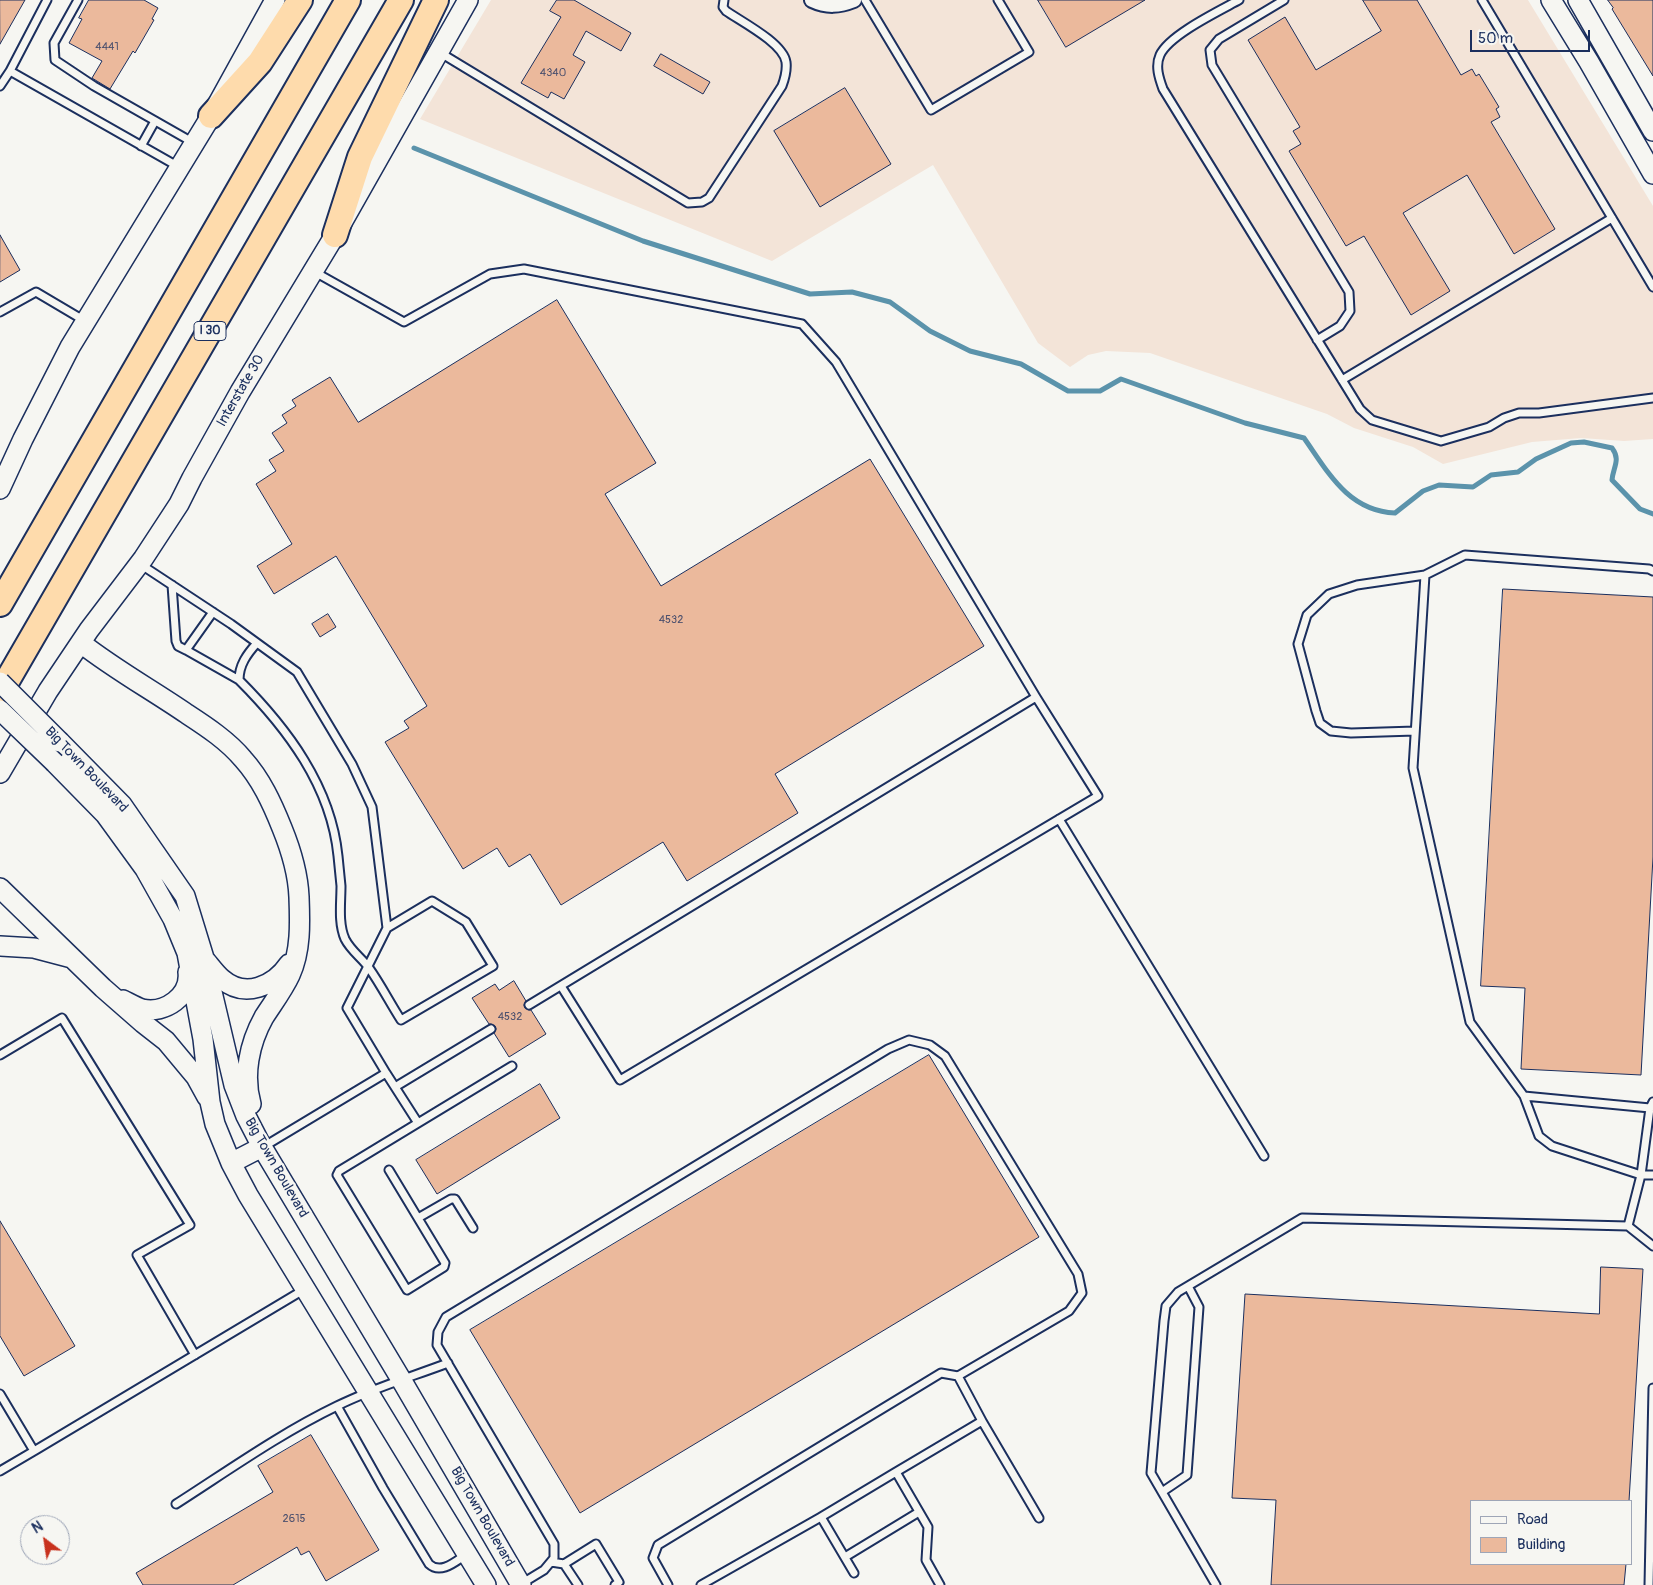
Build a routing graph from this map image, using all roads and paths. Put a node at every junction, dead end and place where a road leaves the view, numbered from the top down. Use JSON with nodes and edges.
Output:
{"nodes":[{"id":1,"x":46,"y":0,"type":"edge"},
{"id":2,"x":78,"y":0,"type":"edge"},
{"id":3,"x":275,"y":0,"type":"edge"},
{"id":4,"x":300,"y":0,"type":"edge"},
{"id":5,"x":348,"y":0,"type":"edge"},
{"id":6,"x":401,"y":0,"type":"edge"},
{"id":7,"x":436,"y":0,"type":"edge"},
{"id":8,"x":468,"y":0,"type":"edge"},
{"id":9,"x":724,"y":0,"type":"edge"},
{"id":10,"x":812,"y":0,"type":"edge"},
{"id":11,"x":854,"y":0,"type":"edge"},
{"id":12,"x":865,"y":0,"type":"edge"},
{"id":13,"x":998,"y":0,"type":"edge"},
{"id":14,"x":1239,"y":0,"type":"edge"},
{"id":15,"x":1284,"y":0,"type":"edge"},
{"id":16,"x":1482,"y":0,"type":"edge"},
{"id":17,"x":1551,"y":0,"type":"edge"},
{"id":18,"x":1578,"y":0,"type":"edge"},
{"id":19,"x":439,"y":52,"type":"junction"},
{"id":20,"x":10,"y":71,"type":"junction"},
{"id":21,"x":0,"y":86,"type":"edge"},
{"id":22,"x":211,"y":116,"type":"junction"},
{"id":23,"x":156,"y":121,"type":"junction"},
{"id":24,"x":1653,"y":131,"type":"edge"},
{"id":25,"x":194,"y":143,"type":"junction"},
{"id":26,"x":141,"y":146,"type":"junction"},
{"id":27,"x":179,"y":168,"type":"junction"},
{"id":28,"x":1653,"y":174,"type":"edge"},
{"id":29,"x":1612,"y":218,"type":"junction"},
{"id":30,"x":334,"y":235,"type":"junction"},
{"id":31,"x":313,"y":271,"type":"junction"},
{"id":32,"x":1653,"y":287,"type":"edge"},
{"id":33,"x":0,"y":312,"type":"edge"},
{"id":34,"x":85,"y":321,"type":"junction"},
{"id":35,"x":1317,"y":340,"type":"junction"},
{"id":36,"x":1342,"y":380,"type":"junction"},
{"id":37,"x":1653,"y":398,"type":"edge"},
{"id":38,"x":0,"y":490,"type":"edge"},
{"id":39,"x":140,"y":564,"type":"junction"},
{"id":40,"x":1653,"y":571,"type":"edge"},
{"id":41,"x":1425,"y":575,"type":"junction"},
{"id":42,"x":172,"y":585,"type":"junction"},
{"id":43,"x":0,"y":604,"type":"edge"},
{"id":44,"x":213,"y":612,"type":"junction"},
{"id":45,"x":80,"y":643,"type":"junction"},
{"id":46,"x":257,"y":643,"type":"junction"},
{"id":47,"x":186,"y":650,"type":"junction"},
{"id":48,"x":239,"y":680,"type":"junction"},
{"id":49,"x":0,"y":682,"type":"edge"},
{"id":50,"x":0,"y":693,"type":"edge"},
{"id":51,"x":1036,"y":697,"type":"junction"},
{"id":52,"x":0,"y":710,"type":"edge"},
{"id":53,"x":1415,"y":731,"type":"junction"},
{"id":54,"x":0,"y":772,"type":"edge"},
{"id":55,"x":1059,"y":819,"type":"junction"},
{"id":56,"x":0,"y":888,"type":"edge"},
{"id":57,"x":387,"y":928,"type":"junction"},
{"id":58,"x":0,"y":946,"type":"edge"},
{"id":59,"x":296,"y":952,"type":"junction"},
{"id":60,"x":195,"y":956,"type":"junction"},
{"id":61,"x":74,"y":959,"type":"junction"},
{"id":62,"x":368,"y":966,"type":"junction"},
{"id":63,"x":561,"y":986,"type":"junction"},
{"id":64,"x":103,"y":988,"type":"junction"},
{"id":65,"x":528,"y":1005,"type":"dead end"},
{"id":66,"x":491,"y":1028,"type":"dead end"},
{"id":67,"x":0,"y":1055,"type":"edge"},
{"id":68,"x":512,"y":1066,"type":"dead end"},
{"id":69,"x":386,"y":1074,"type":"junction"},
{"id":70,"x":395,"y":1087,"type":"junction"},
{"id":71,"x":1524,"y":1096,"type":"junction"},
{"id":72,"x":210,"y":1102,"type":"junction"},
{"id":73,"x":1651,"y":1105,"type":"edge"},
{"id":74,"x":418,"y":1123,"type":"junction"},
{"id":75,"x":262,"y":1147,"type":"junction"},
{"id":76,"x":1264,"y":1156,"type":"dead end"},
{"id":77,"x":231,"y":1163,"type":"junction"},
{"id":78,"x":389,"y":1170,"type":"dead end"},
{"id":79,"x":1641,"y":1175,"type":"junction"},
{"id":80,"x":1653,"y":1175,"type":"edge"},
{"id":81,"x":418,"y":1218,"type":"junction"},
{"id":82,"x":1628,"y":1226,"type":"junction"},
{"id":83,"x":473,"y":1228,"type":"dead end"},
{"id":84,"x":1653,"y":1246,"type":"edge"},
{"id":85,"x":1188,"y":1286,"type":"junction"},
{"id":86,"x":305,"y":1289,"type":"junction"},
{"id":87,"x":195,"y":1354,"type":"junction"},
{"id":88,"x":448,"y":1363,"type":"junction"},
{"id":89,"x":958,"y":1376,"type":"junction"},
{"id":90,"x":402,"y":1380,"type":"junction"},
{"id":91,"x":1653,"y":1388,"type":"edge"},
{"id":92,"x":368,"y":1392,"type":"junction"},
{"id":93,"x":0,"y":1394,"type":"edge"},
{"id":94,"x":337,"y":1406,"type":"junction"},
{"id":95,"x":982,"y":1421,"type":"junction"},
{"id":96,"x":34,"y":1451,"type":"junction"},
{"id":97,"x":0,"y":1470,"type":"edge"},
{"id":98,"x":896,"y":1472,"type":"junction"},
{"id":99,"x":1162,"y":1492,"type":"junction"},
{"id":100,"x":176,"y":1504,"type":"dead end"},
{"id":101,"x":919,"y":1512,"type":"junction"},
{"id":102,"x":821,"y":1517,"type":"junction"},
{"id":103,"x":1039,"y":1518,"type":"dead end"},
{"id":104,"x":467,"y":1554,"type":"junction"},
{"id":105,"x":845,"y":1557,"type":"junction"},
{"id":106,"x":551,"y":1562,"type":"junction"},
{"id":107,"x":564,"y":1564,"type":"junction"},
{"id":108,"x":854,"y":1573,"type":"dead end"},
{"id":109,"x":486,"y":1585,"type":"edge"},
{"id":110,"x":520,"y":1585,"type":"edge"},
{"id":111,"x":578,"y":1585,"type":"edge"},
{"id":112,"x":615,"y":1585,"type":"edge"},
{"id":113,"x":668,"y":1585,"type":"edge"},
{"id":114,"x":701,"y":1585,"type":"edge"},
{"id":115,"x":940,"y":1585,"type":"edge"},
{"id":116,"x":1216,"y":1585,"type":"edge"},
{"id":117,"x":1648,"y":1585,"type":"edge"}],
"edges":[{"from":1,"to":20,"type":"lane"},
{"from":2,"to":23,"type":"lane"},
{"from":3,"to":22,"type":"main road"},
{"from":4,"to":22,"type":"highway"},
{"from":5,"to":43,"type":"highway"},
{"from":6,"to":50,"type":"highway","number":"I 30"},
{"from":7,"to":30,"type":"highway"},
{"from":8,"to":19,"type":"main road","name":"Interstate 30"},
{"from":9,"to":19,"type":"lane"},
{"from":10,"to":11,"type":"street"},
{"from":12,"to":13,"type":"lane"},
{"from":14,"to":35,"type":"lane"},
{"from":15,"to":35,"type":"lane"},
{"from":16,"to":29,"type":"lane"},
{"from":17,"to":28,"type":"main road"},
{"from":18,"to":24,"type":"main road"},
{"from":19,"to":30,"type":"main road","name":"Interstate 30"},
{"from":20,"to":21,"type":"lane"},
{"from":20,"to":26,"type":"lane"},
{"from":22,"to":25,"type":"main road"},
{"from":23,"to":25,"type":"lane"},
{"from":23,"to":26,"type":"lane"},
{"from":25,"to":27,"type":"main road"},
{"from":26,"to":27,"type":"lane"},
{"from":27,"to":34,"type":"main road"},
{"from":29,"to":32,"type":"lane"},
{"from":29,"to":36,"type":"lane"},
{"from":30,"to":31,"type":"main road","name":"Interstate 30"},
{"from":31,"to":39,"type":"main road","name":"Interstate 30"},
{"from":31,"to":51,"type":"lane"},
{"from":33,"to":34,"type":"lane"},
{"from":34,"to":38,"type":"main road"},
{"from":35,"to":36,"type":"lane"},
{"from":36,"to":37,"type":"lane"},
{"from":39,"to":42,"type":"lane"},
{"from":39,"to":45,"type":"main road","name":"Interstate 30"},
{"from":40,"to":41,"type":"lane"},
{"from":41,"to":53,"type":"lane"},
{"from":41,"to":53,"type":"lane"},
{"from":42,"to":44,"type":"lane"},
{"from":42,"to":47,"type":"lane"},
{"from":44,"to":46,"type":"lane"},
{"from":44,"to":47,"type":"lane"},
{"from":45,"to":54,"type":"main road","name":"Interstate 30"},
{"from":45,"to":59,"type":"main road"},
{"from":46,"to":48,"type":"lane"},
{"from":46,"to":57,"type":"lane"},
{"from":47,"to":48,"type":"lane"},
{"from":48,"to":62,"type":"lane"},
{"from":49,"to":60,"type":"main road","name":"Big Town Boulevard","bridge":true},
{"from":51,"to":55,"type":"lane"},
{"from":51,"to":63,"type":"lane"},
{"from":52,"to":60,"type":"main road","name":"Big Town Boulevard","bridge":true},
{"from":53,"to":71,"type":"lane"},
{"from":55,"to":63,"type":"lane"},
{"from":55,"to":76,"type":"lane"},
{"from":56,"to":61,"type":"main road"},
{"from":57,"to":62,"type":"lane"},
{"from":57,"to":62,"type":"lane"},
{"from":58,"to":61,"type":"main road"},
{"from":59,"to":60,"type":"main road"},
{"from":59,"to":75,"type":"main road"},
{"from":60,"to":64,"type":"main road"},
{"from":60,"to":72,"type":"main road","name":"Big Town Boulevard"},
{"from":60,"to":75,"type":"main road","name":"Big Town Boulevard"},
{"from":61,"to":64,"type":"main road"},
{"from":62,"to":69,"type":"lane"},
{"from":63,"to":65,"type":"lane"},
{"from":64,"to":72,"type":"main road"},
{"from":66,"to":70,"type":"lane"},
{"from":67,"to":87,"type":"lane"},
{"from":68,"to":74,"type":"lane"},
{"from":69,"to":70,"type":"lane"},
{"from":69,"to":75,"type":"lane"},
{"from":70,"to":74,"type":"lane"},
{"from":71,"to":73,"type":"lane"},
{"from":71,"to":79,"type":"lane"},
{"from":72,"to":77,"type":"main road","name":"Big Town Boulevard"},
{"from":73,"to":79,"type":"lane"},
{"from":74,"to":81,"type":"lane"},
{"from":75,"to":77,"type":"main road"},
{"from":75,"to":90,"type":"main road","name":"Big Town Boulevard"},
{"from":77,"to":86,"type":"main road","name":"Big Town Boulevard"},
{"from":78,"to":81,"type":"lane"},
{"from":79,"to":80,"type":"lane"},
{"from":79,"to":82,"type":"lane"},
{"from":81,"to":83,"type":"lane"},
{"from":82,"to":84,"type":"lane"},
{"from":82,"to":85,"type":"lane"},
{"from":85,"to":99,"type":"lane"},
{"from":85,"to":99,"type":"lane"},
{"from":86,"to":87,"type":"lane"},
{"from":86,"to":92,"type":"main road","name":"Big Town Boulevard"},
{"from":87,"to":96,"type":"lane"},
{"from":88,"to":89,"type":"lane"},
{"from":88,"to":90,"type":"lane"},
{"from":88,"to":106,"type":"lane"},
{"from":89,"to":95,"type":"lane"},
{"from":89,"to":113,"type":"lane"},
{"from":90,"to":92,"type":"lane"},
{"from":90,"to":110,"type":"main road","name":"Big Town Boulevard"},
{"from":91,"to":117,"type":"lane"},
{"from":92,"to":94,"type":"lane"},
{"from":92,"to":104,"type":"main road","name":"Big Town Boulevard"},
{"from":93,"to":96,"type":"lane"},
{"from":94,"to":100,"type":"lane"},
{"from":94,"to":104,"type":"lane"},
{"from":95,"to":98,"type":"lane"},
{"from":95,"to":103,"type":"lane"},
{"from":96,"to":97,"type":"lane"},
{"from":98,"to":101,"type":"lane"},
{"from":98,"to":102,"type":"lane"},
{"from":99,"to":116,"type":"lane"},
{"from":101,"to":105,"type":"lane"},
{"from":101,"to":115,"type":"lane"},
{"from":102,"to":105,"type":"lane"},
{"from":102,"to":114,"type":"lane"},
{"from":104,"to":109,"type":"main road","name":"Big Town Boulevard"},
{"from":105,"to":108,"type":"lane"},
{"from":106,"to":107,"type":"lane"},
{"from":106,"to":110,"type":"lane"},
{"from":107,"to":111,"type":"lane"},
{"from":107,"to":112,"type":"lane"}]}
